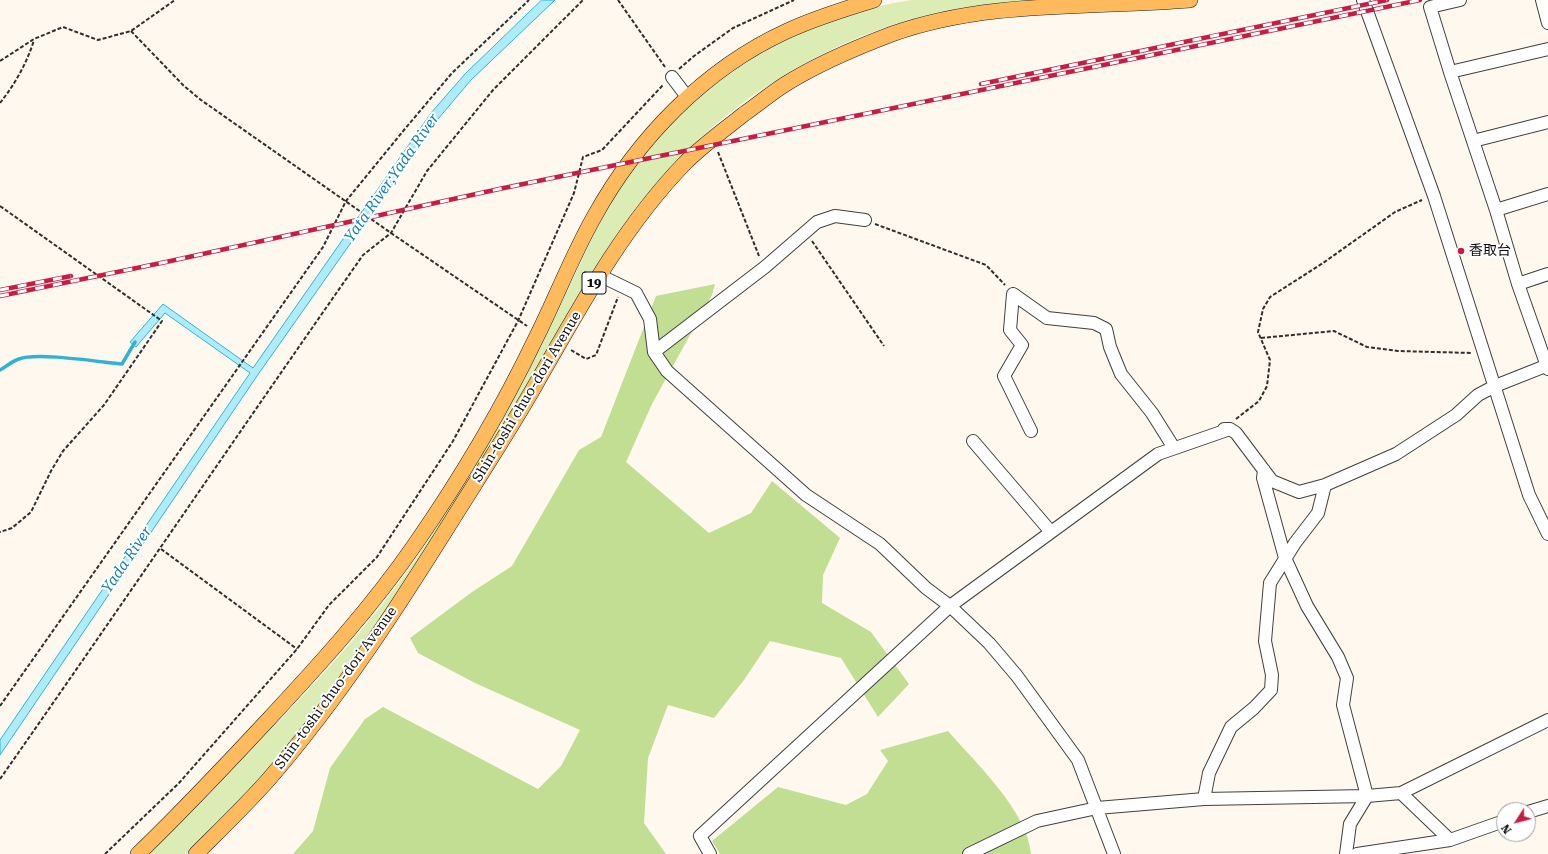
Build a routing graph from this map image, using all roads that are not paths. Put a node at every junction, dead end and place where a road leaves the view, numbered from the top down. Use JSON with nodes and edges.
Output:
{"nodes":[{"id":1,"x":874,"y":0,"type":"edge"},
{"id":2,"x":1190,"y":0,"type":"edge"},
{"id":3,"x":1364,"y":0,"type":"edge"},
{"id":4,"x":1460,"y":0,"type":"edge"},
{"id":5,"x":1542,"y":0,"type":"edge"},
{"id":6,"x":1548,"y":23,"type":"edge"},
{"id":7,"x":1548,"y":49,"type":"edge"},
{"id":8,"x":1450,"y":72,"type":"junction"},
{"id":9,"x":672,"y":76,"type":"road end"},
{"id":10,"x":688,"y":98,"type":"junction"},
{"id":11,"x":1548,"y":122,"type":"edge"},
{"id":12,"x":1473,"y":141,"type":"junction"},
{"id":13,"x":1548,"y":194,"type":"edge"},
{"id":14,"x":1496,"y":210,"type":"junction"},
{"id":15,"x":865,"y":220,"type":"road end"},
{"id":16,"x":1548,"y":274,"type":"edge"},
{"id":17,"x":599,"y":275,"type":"junction"},
{"id":18,"x":1518,"y":284,"type":"junction"},
{"id":19,"x":654,"y":352,"type":"junction"},
{"id":20,"x":1548,"y":366,"type":"edge"},
{"id":21,"x":1495,"y":386,"type":"junction"},
{"id":22,"x":1031,"y":431,"type":"dead end"},
{"id":23,"x":973,"y":441,"type":"dead end"},
{"id":24,"x":1174,"y":448,"type":"junction"},
{"id":25,"x":1264,"y":470,"type":"junction"},
{"id":26,"x":1324,"y":485,"type":"junction"},
{"id":27,"x":1051,"y":532,"type":"junction"},
{"id":28,"x":1548,"y":534,"type":"edge"},
{"id":29,"x":1285,"y":558,"type":"junction"},
{"id":30,"x":950,"y":606,"type":"junction"},
{"id":31,"x":1548,"y":720,"type":"edge"},
{"id":32,"x":1401,"y":793,"type":"junction"},
{"id":33,"x":1367,"y":796,"type":"junction"},
{"id":34,"x":1204,"y":799,"type":"junction"},
{"id":35,"x":1548,"y":806,"type":"edge"},
{"id":36,"x":1097,"y":808,"type":"junction"},
{"id":37,"x":1536,"y":810,"type":"edge"},
{"id":38,"x":1496,"y":824,"type":"edge"},
{"id":39,"x":1450,"y":840,"type":"junction"},
{"id":40,"x":138,"y":854,"type":"edge"},
{"id":41,"x":196,"y":854,"type":"edge"},
{"id":42,"x":710,"y":854,"type":"edge"},
{"id":43,"x":969,"y":854,"type":"edge"},
{"id":44,"x":1114,"y":854,"type":"edge"},
{"id":45,"x":1346,"y":854,"type":"edge"},
{"id":46,"x":1357,"y":854,"type":"edge"}],
"edges":[{"from":1,"to":10,"type":"main road","name":"Shin-toshi chuo-dori Avenue","number":"19"},
{"from":2,"to":17,"type":"main road","name":"Shin-toshi chuo-dori Avenue","number":"19"},
{"from":3,"to":21,"type":"street"},
{"from":4,"to":8,"type":"street"},
{"from":5,"to":6,"type":"street"},
{"from":7,"to":8,"type":"street"},
{"from":8,"to":12,"type":"street"},
{"from":9,"to":10,"type":"street"},
{"from":10,"to":40,"type":"main road","name":"Shin-toshi chuo-dori Avenue","number":"19"},
{"from":11,"to":12,"type":"street"},
{"from":12,"to":14,"type":"street"},
{"from":13,"to":14,"type":"street"},
{"from":14,"to":18,"type":"street"},
{"from":15,"to":19,"type":"street"},
{"from":16,"to":18,"type":"street"},
{"from":17,"to":19,"type":"street"},
{"from":17,"to":41,"type":"main road","name":"Shin-toshi chuo-dori Avenue","number":"19"},
{"from":18,"to":20,"type":"street"},
{"from":19,"to":30,"type":"street"},
{"from":20,"to":21,"type":"street"},
{"from":21,"to":26,"type":"street"},
{"from":21,"to":28,"type":"street"},
{"from":22,"to":24,"type":"street"},
{"from":23,"to":27,"type":"street"},
{"from":24,"to":25,"type":"street"},
{"from":24,"to":27,"type":"street"},
{"from":25,"to":26,"type":"street"},
{"from":25,"to":29,"type":"street"},
{"from":26,"to":29,"type":"street"},
{"from":27,"to":30,"type":"street"},
{"from":29,"to":33,"type":"street"},
{"from":29,"to":34,"type":"street"},
{"from":30,"to":36,"type":"street"},
{"from":30,"to":42,"type":"street"},
{"from":31,"to":32,"type":"street"},
{"from":32,"to":33,"type":"street"},
{"from":32,"to":39,"type":"street"},
{"from":33,"to":34,"type":"street"},
{"from":33,"to":45,"type":"street"},
{"from":34,"to":36,"type":"street"},
{"from":35,"to":37,"type":"street"},
{"from":36,"to":43,"type":"street"},
{"from":36,"to":44,"type":"street"},
{"from":38,"to":39,"type":"street"},
{"from":39,"to":46,"type":"street"}]}
